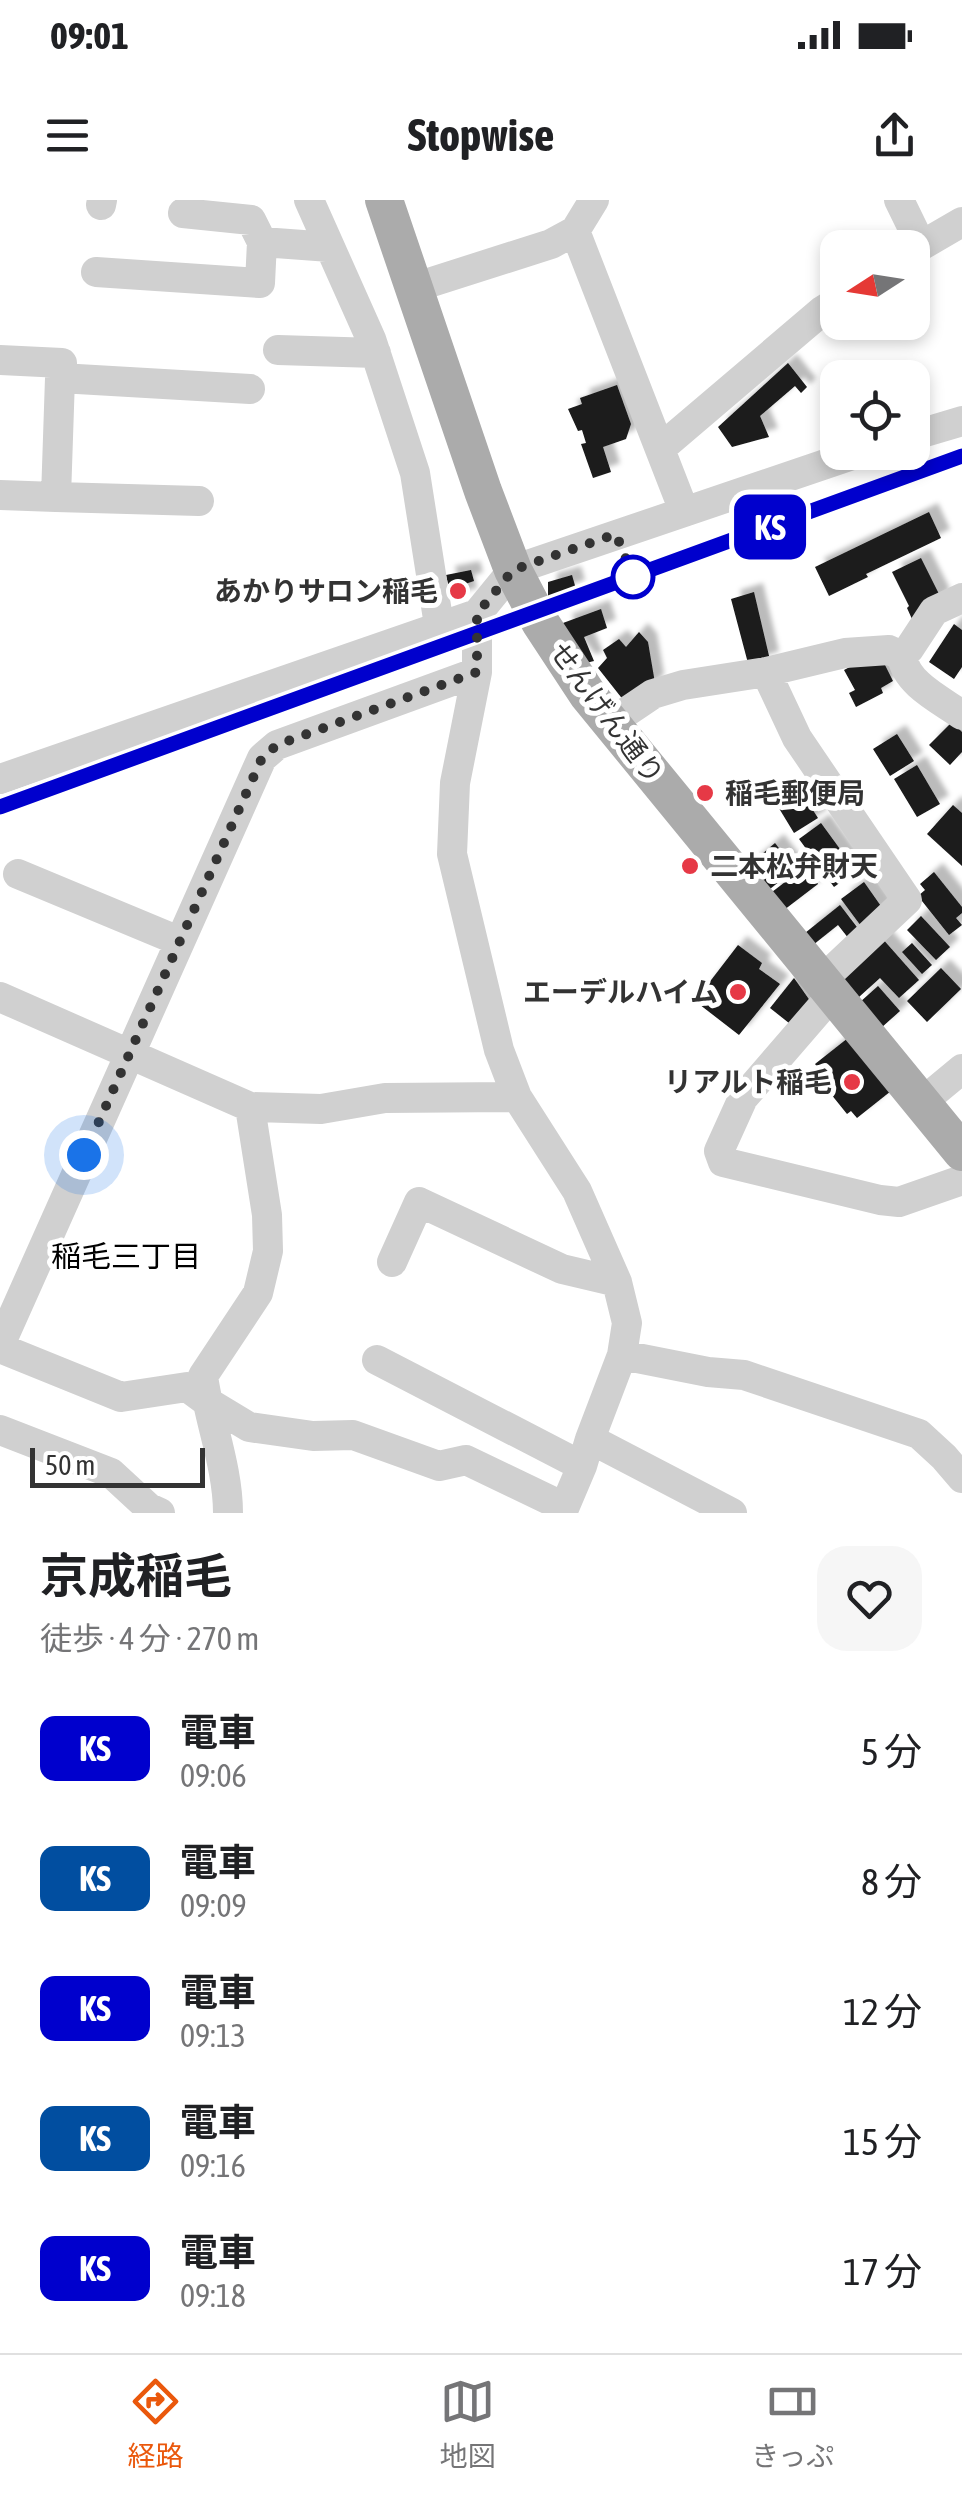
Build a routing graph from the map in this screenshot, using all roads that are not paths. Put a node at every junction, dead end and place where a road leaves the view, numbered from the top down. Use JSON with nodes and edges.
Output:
{"nodes":[{"id":1,"x":309,"y":200,"type":"edge"},
{"id":2,"x":384,"y":200,"type":"edge"},
{"id":3,"x":594,"y":200,"type":"edge"},
{"id":4,"x":898,"y":200,"type":"edge"},
{"id":5,"x":184,"y":213,"type":"dead end"},
{"id":6,"x":962,"y":222,"type":"edge"},
{"id":7,"x":910,"y":230,"type":"edge"},
{"id":8,"x":575,"y":231,"type":"junction"},
{"id":9,"x":930,"y":240,"type":"edge"},
{"id":10,"x":262,"y":242,"type":"junction"},
{"id":11,"x":330,"y":247,"type":"junction"},
{"id":12,"x":96,"y":272,"type":"dead end"},
{"id":13,"x":413,"y":288,"type":"junction"},
{"id":14,"x":820,"y":313,"type":"edge"},
{"id":15,"x":278,"y":350,"type":"dead end"},
{"id":16,"x":376,"y":353,"type":"junction"},
{"id":17,"x":0,"y":360,"type":"edge"},
{"id":18,"x":60,"y":378,"type":"junction"},
{"id":19,"x":250,"y":390,"type":"dead end"},
{"id":20,"x":962,"y":421,"type":"edge"},
{"id":21,"x":930,"y":431,"type":"edge"},
{"id":22,"x":661,"y":448,"type":"junction"},
{"id":23,"x":820,"y":466,"type":"edge"},
{"id":24,"x":0,"y":495,"type":"edge"},
{"id":25,"x":56,"y":497,"type":"junction"},
{"id":26,"x":199,"y":502,"type":"dead end"},
{"id":27,"x":684,"y":511,"type":"junction"},
{"id":28,"x":513,"y":570,"type":"junction"},
{"id":29,"x":962,"y":598,"type":"edge"},
{"id":30,"x":477,"y":614,"type":"junction"},
{"id":31,"x":439,"y":625,"type":"junction"},
{"id":32,"x":902,"y":656,"type":"junction"},
{"id":33,"x":477,"y":672,"type":"junction"},
{"id":34,"x":766,"y":672,"type":"junction"},
{"id":35,"x":962,"y":715,"type":"edge"},
{"id":36,"x":610,"y":723,"type":"junction"},
{"id":37,"x":0,"y":779,"type":"edge"},
{"id":38,"x":18,"y":874,"type":"dead end"},
{"id":39,"x":180,"y":941,"type":"junction"},
{"id":40,"x":826,"y":988,"type":"junction"},
{"id":41,"x":0,"y":997,"type":"edge"},
{"id":42,"x":129,"y":1052,"type":"junction"},
{"id":43,"x":962,"y":1069,"type":"edge"},
{"id":44,"x":517,"y":1097,"type":"junction"},
{"id":45,"x":921,"y":1102,"type":"junction"},
{"id":46,"x":250,"y":1107,"type":"junction"},
{"id":47,"x":962,"y":1152,"type":"edge"},
{"id":48,"x":962,"y":1180,"type":"edge"},
{"id":49,"x":392,"y":1262,"type":"dead end"},
{"id":50,"x":617,"y":1282,"type":"junction"},
{"id":51,"x":0,"y":1346,"type":"edge"},
{"id":52,"x":622,"y":1355,"type":"junction"},
{"id":53,"x":377,"y":1360,"type":"dead end"},
{"id":54,"x":206,"y":1401,"type":"junction"},
{"id":55,"x":0,"y":1430,"type":"edge"},
{"id":56,"x":586,"y":1452,"type":"junction"},
{"id":57,"x":962,"y":1478,"type":"edge"},
{"id":58,"x":563,"y":1510,"type":"edge"},
{"id":59,"x":160,"y":1513,"type":"edge"},
{"id":60,"x":228,"y":1513,"type":"edge"},
{"id":61,"x":732,"y":1513,"type":"edge"}],
"edges":[{"from":1,"to":11,"type":"street"},
{"from":2,"to":13,"type":"main road","name":"せんげん通り"},
{"from":3,"to":8,"type":"street"},
{"from":4,"to":7,"type":"street"},
{"from":5,"to":10,"type":"street"},
{"from":6,"to":9,"type":"street"},
{"from":8,"to":13,"type":"street"},
{"from":8,"to":22,"type":"street"},
{"from":10,"to":11,"type":"street"},
{"from":10,"to":12,"type":"street"},
{"from":11,"to":16,"type":"street"},
{"from":13,"to":28,"type":"main road","name":"せんげん通り"},
{"from":14,"to":22,"type":"street"},
{"from":15,"to":16,"type":"street"},
{"from":16,"to":31,"type":"street"},
{"from":17,"to":18,"type":"street"},
{"from":18,"to":19,"type":"street"},
{"from":18,"to":25,"type":"street"},
{"from":20,"to":21,"type":"street"},
{"from":22,"to":27,"type":"street"},
{"from":23,"to":27,"type":"street"},
{"from":24,"to":25,"type":"street"},
{"from":25,"to":26,"type":"street"},
{"from":27,"to":28,"type":"street"},
{"from":28,"to":30,"type":"street"},
{"from":28,"to":36,"type":"main road","name":"せんげん通り"},
{"from":29,"to":32,"type":"street"},
{"from":30,"to":31,"type":"street"},
{"from":30,"to":33,"type":"street"},
{"from":31,"to":37,"type":"street"},
{"from":32,"to":34,"type":"street"},
{"from":32,"to":35,"type":"street"},
{"from":33,"to":39,"type":"street"},
{"from":33,"to":44,"type":"street"},
{"from":34,"to":36,"type":"street"},
{"from":34,"to":40,"type":"street"},
{"from":36,"to":40,"type":"main road","name":"せんげん通り"},
{"from":38,"to":39,"type":"street"},
{"from":39,"to":42,"type":"street"},
{"from":40,"to":45,"type":"main road","name":"せんげん通り"},
{"from":40,"to":48,"type":"street"},
{"from":41,"to":42,"type":"street"},
{"from":42,"to":46,"type":"street"},
{"from":42,"to":51,"type":"street"},
{"from":43,"to":45,"type":"street"},
{"from":44,"to":46,"type":"street"},
{"from":44,"to":50,"type":"street"},
{"from":45,"to":47,"type":"main road","name":"せんげん通り"},
{"from":46,"to":54,"type":"street"},
{"from":49,"to":50,"type":"street"},
{"from":50,"to":52,"type":"street"},
{"from":51,"to":54,"type":"street"},
{"from":52,"to":56,"type":"street"},
{"from":52,"to":57,"type":"street"},
{"from":53,"to":56,"type":"street"},
{"from":54,"to":58,"type":"street"},
{"from":54,"to":60,"type":"street"},
{"from":55,"to":59,"type":"street"},
{"from":56,"to":58,"type":"street"},
{"from":56,"to":61,"type":"street"}]}
